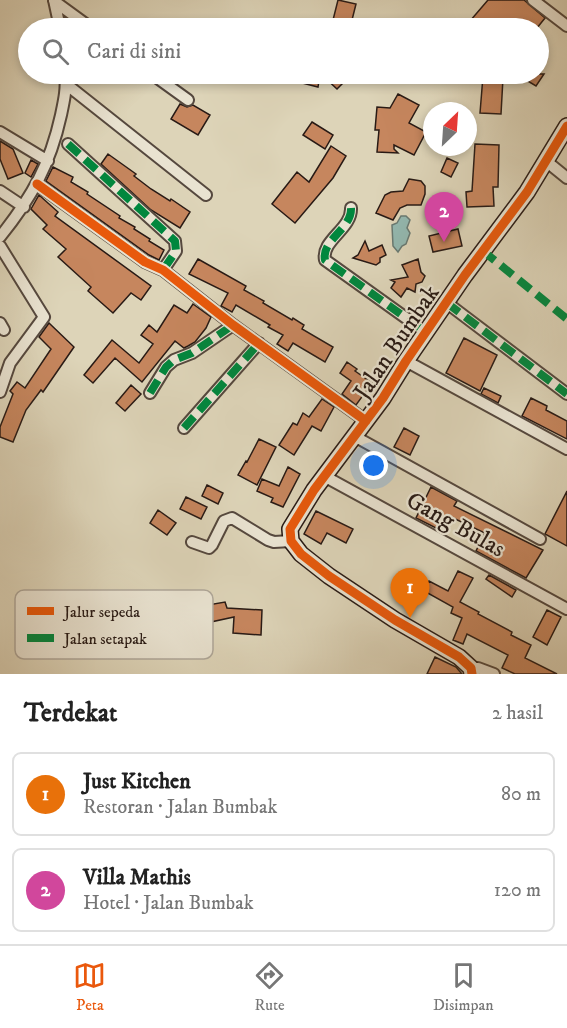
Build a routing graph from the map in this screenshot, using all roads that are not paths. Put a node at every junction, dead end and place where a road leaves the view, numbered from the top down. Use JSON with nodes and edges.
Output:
{"nodes":[{"id":1,"x":533,"y":0,"type":"edge"},
{"id":2,"x":54,"y":1,"type":"edge"},
{"id":3,"x":58,"y":18,"type":"edge"},
{"id":4,"x":77,"y":18,"type":"edge"},
{"id":5,"x":567,"y":26,"type":"edge"},
{"id":6,"x":65,"y":84,"type":"edge"},
{"id":7,"x":72,"y":84,"type":"edge"},
{"id":8,"x":166,"y":84,"type":"edge"},
{"id":9,"x":188,"y":100,"type":"dead end"},
{"id":10,"x":567,"y":126,"type":"edge"},
{"id":11,"x":0,"y":132,"type":"edge"},
{"id":12,"x":68,"y":144,"type":"dead end"},
{"id":13,"x":546,"y":161,"type":"junction"},
{"id":14,"x":48,"y":162,"type":"junction"},
{"id":15,"x":567,"y":178,"type":"edge"},
{"id":16,"x":37,"y":183,"type":"junction"},
{"id":17,"x":0,"y":191,"type":"edge"},
{"id":18,"x":206,"y":195,"type":"dead end"},
{"id":19,"x":24,"y":207,"type":"junction"},
{"id":20,"x":351,"y":208,"type":"dead end"},
{"id":21,"x":0,"y":237,"type":"edge"},
{"id":22,"x":0,"y":246,"type":"edge"},
{"id":23,"x":162,"y":270,"type":"junction"},
{"id":24,"x":447,"y":303,"type":"junction"},
{"id":25,"x":233,"y":325,"type":"junction"},
{"id":26,"x":427,"y":333,"type":"junction"},
{"id":27,"x":258,"y":344,"type":"junction"},
{"id":28,"x":406,"y":361,"type":"junction"},
{"id":29,"x":0,"y":392,"type":"edge"},
{"id":30,"x":150,"y":393,"type":"dead end"},
{"id":31,"x":567,"y":394,"type":"edge"},
{"id":32,"x":366,"y":421,"type":"junction"},
{"id":33,"x":184,"y":428,"type":"dead end"},
{"id":34,"x":354,"y":435,"type":"junction"},
{"id":35,"x":567,"y":449,"type":"edge"},
{"id":36,"x":324,"y":476,"type":"junction"},
{"id":37,"x":540,"y":539,"type":"dead end"},
{"id":38,"x":291,"y":541,"type":"junction"},
{"id":39,"x":192,"y":543,"type":"dead end"},
{"id":40,"x":567,"y":609,"type":"edge"},
{"id":41,"x":471,"y":671,"type":"edge"},
{"id":42,"x":494,"y":674,"type":"edge"}],
"edges":[{"from":1,"to":5,"type":"street"},
{"from":2,"to":3,"type":"street"},
{"from":2,"to":4,"type":"street"},
{"from":6,"to":14,"type":"street"},
{"from":7,"to":18,"type":"street"},
{"from":8,"to":9,"type":"street"},
{"from":10,"to":13,"type":"street","name":"Jalan Bumbak"},
{"from":11,"to":14,"type":"street"},
{"from":12,"to":23,"type":"street"},
{"from":13,"to":15,"type":"street"},
{"from":13,"to":24,"type":"street","name":"Jalan Bumbak"},
{"from":14,"to":16,"type":"street"},
{"from":16,"to":19,"type":"street"},
{"from":16,"to":23,"type":"street"},
{"from":17,"to":19,"type":"street"},
{"from":19,"to":21,"type":"street"},
{"from":20,"to":26,"type":"street"},
{"from":22,"to":29,"type":"street"},
{"from":23,"to":25,"type":"street"},
{"from":24,"to":26,"type":"street","name":"Jalan Bumbak"},
{"from":24,"to":31,"type":"street"},
{"from":25,"to":27,"type":"street"},
{"from":25,"to":30,"type":"street"},
{"from":26,"to":28,"type":"street","name":"Jalan Bumbak"},
{"from":27,"to":32,"type":"street"},
{"from":27,"to":33,"type":"street"},
{"from":28,"to":32,"type":"street","name":"Jalan Bumbak"},
{"from":28,"to":35,"type":"street"},
{"from":32,"to":34,"type":"street","name":"Jalan Bumbak"},
{"from":34,"to":36,"type":"street","name":"Jalan Bumbak"},
{"from":34,"to":37,"type":"street"},
{"from":36,"to":38,"type":"street","name":"Jalan Bumbak"},
{"from":36,"to":40,"type":"street","name":"Gang Bulas"},
{"from":38,"to":39,"type":"street"},
{"from":38,"to":41,"type":"street"},
{"from":41,"to":42,"type":"street"}]}
